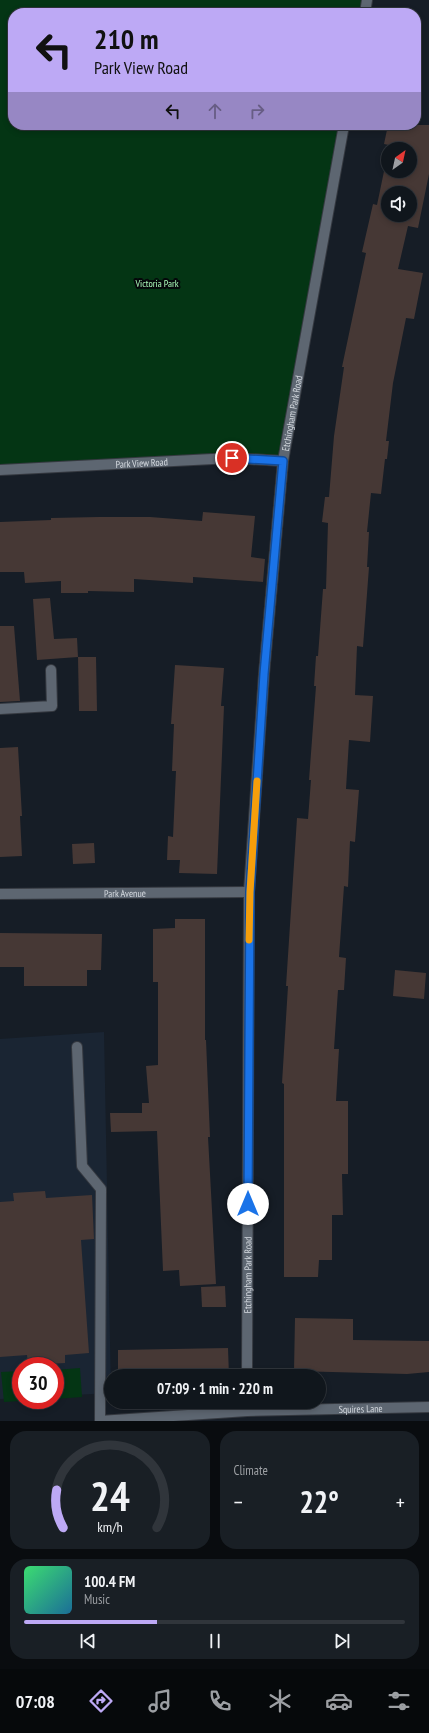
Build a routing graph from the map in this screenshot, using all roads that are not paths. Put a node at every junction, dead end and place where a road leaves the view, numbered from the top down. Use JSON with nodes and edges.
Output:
{"nodes":[{"id":1,"x":343,"y":130,"type":"edge"},
{"id":2,"x":283,"y":461,"type":"junction"},
{"id":3,"x":0,"y":470,"type":"edge"},
{"id":4,"x":52,"y":670,"type":"dead end"},
{"id":5,"x":0,"y":709,"type":"edge"},
{"id":6,"x":250,"y":892,"type":"junction"},
{"id":7,"x":0,"y":894,"type":"edge"},
{"id":8,"x":77,"y":1047,"type":"dead end"},
{"id":9,"x":247,"y":1369,"type":"edge"},
{"id":10,"x":326,"y":1406,"type":"edge"},
{"id":11,"x":429,"y":1407,"type":"edge"},
{"id":12,"x":235,"y":1409,"type":"edge"},
{"id":13,"x":198,"y":1418,"type":"edge"},
{"id":14,"x":100,"y":1421,"type":"edge"}],
"edges":[{"from":1,"to":2,"type":"street","name":"Etchingham Park Road"},
{"from":2,"to":3,"type":"street","name":"Park View Road"},
{"from":2,"to":6,"type":"street","name":"Etchingham Park Road"},
{"from":4,"to":5,"type":"street"},
{"from":6,"to":7,"type":"street","name":"Park Avenue"},
{"from":6,"to":9,"type":"street","name":"Etchingham Park Road"},
{"from":8,"to":14,"type":"street"},
{"from":10,"to":11,"type":"street","name":"Squires Lane"},
{"from":12,"to":13,"type":"street","name":"Squires Lane"},
{"from":13,"to":14,"type":"street","name":"Squires Lane"}]}
